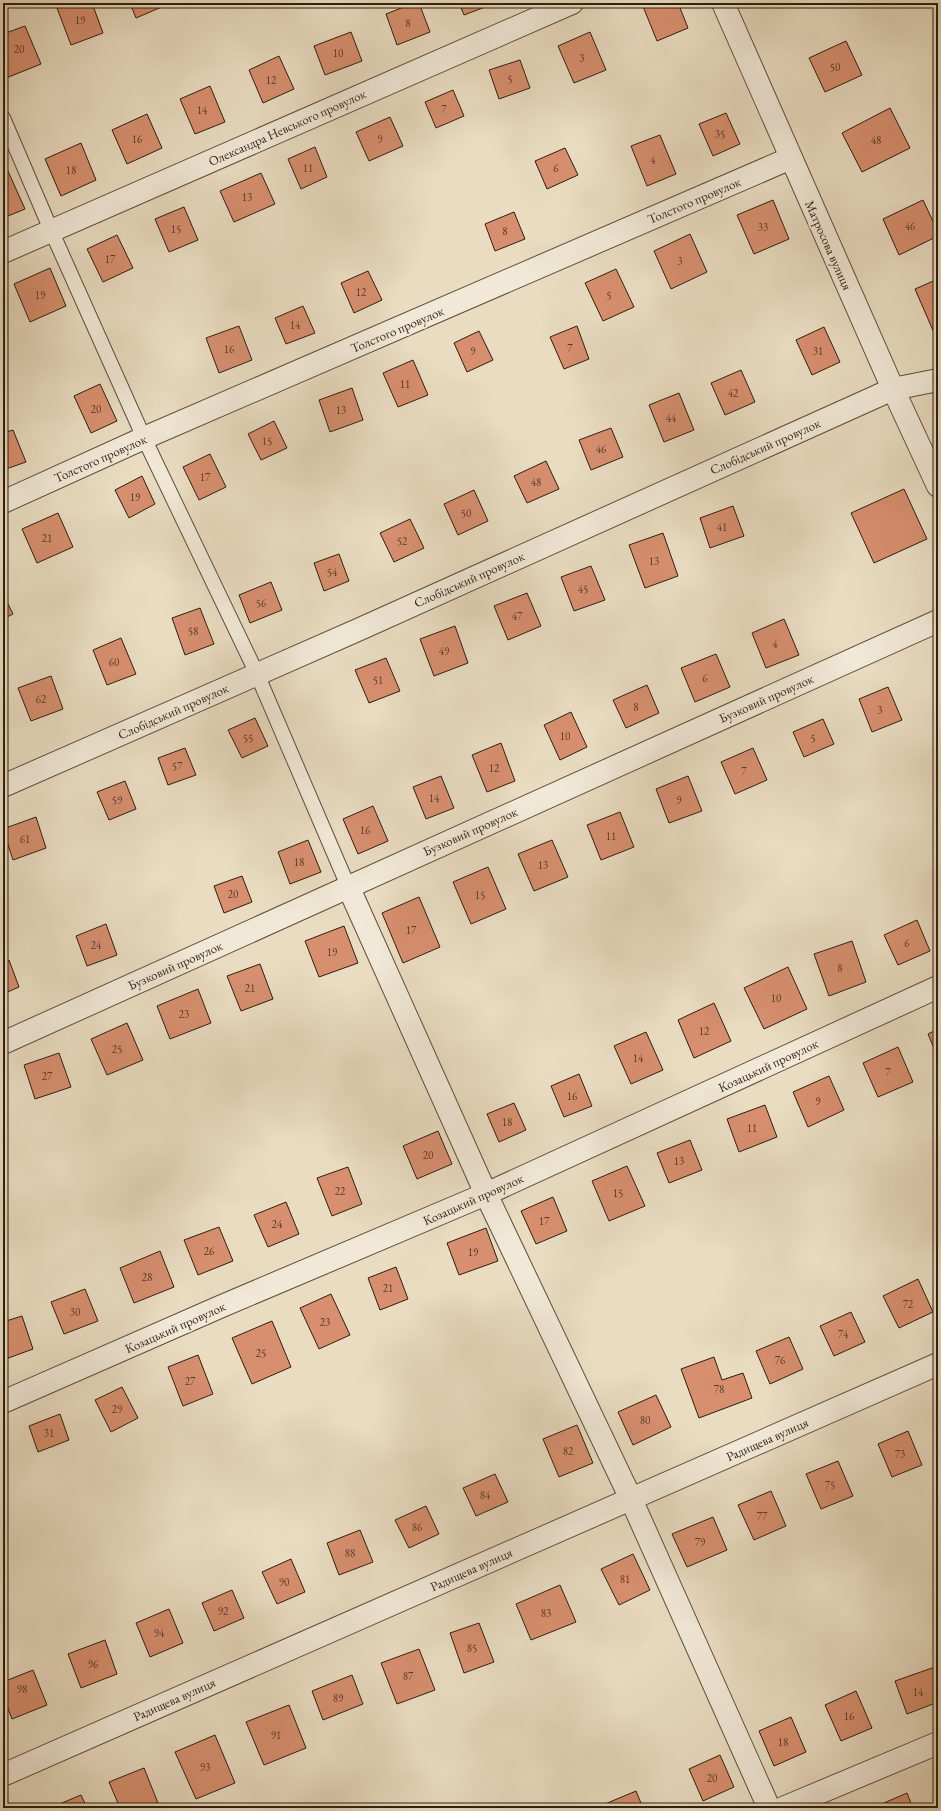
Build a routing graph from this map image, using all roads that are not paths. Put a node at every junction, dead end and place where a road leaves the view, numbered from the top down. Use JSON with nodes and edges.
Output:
{"nodes":[{"id":1,"x":572,"y":3,"type":"edge"},
{"id":2,"x":723,"y":3,"type":"edge"},
{"id":3,"x":3,"y":118,"type":"edge"},
{"id":4,"x":791,"y":158,"type":"junction"},
{"id":5,"x":51,"y":230,"type":"junction"},
{"id":6,"x":3,"y":252,"type":"edge"},
{"id":7,"x":938,"y":380,"type":"edge"},
{"id":8,"x":893,"y":389,"type":"junction"},
{"id":9,"x":144,"y":438,"type":"junction"},
{"id":10,"x":938,"y":486,"type":"edge"},
{"id":11,"x":3,"y":502,"type":"edge"},
{"id":12,"x":938,"y":621,"type":"edge"},
{"id":13,"x":257,"y":674,"type":"junction"},
{"id":14,"x":3,"y":786,"type":"edge"},
{"id":15,"x":348,"y":886,"type":"junction"},
{"id":16,"x":938,"y":987,"type":"edge"},
{"id":17,"x":3,"y":1043,"type":"edge"},
{"id":18,"x":486,"y":1194,"type":"junction"},
{"id":19,"x":938,"y":1364,"type":"edge"},
{"id":20,"x":3,"y":1402,"type":"edge"},
{"id":21,"x":631,"y":1499,"type":"junction"},
{"id":22,"x":938,"y":1743,"type":"edge"},
{"id":23,"x":3,"y":1774,"type":"edge"},
{"id":24,"x":768,"y":1808,"type":"edge"},
{"id":25,"x":783,"y":1808,"type":"edge"}],
"edges":[{"from":1,"to":5,"type":"street","name":"Олександра Невського провулок"},
{"from":2,"to":4,"type":"street","name":"Матросова вулиця"},
{"from":3,"to":5,"type":"lane"},
{"from":4,"to":8,"type":"street","name":"Матросова вулиця"},
{"from":4,"to":9,"type":"street","name":"Толстого провулок"},
{"from":5,"to":6,"type":"street","name":"Олександра Невського провулок"},
{"from":5,"to":9,"type":"lane"},
{"from":7,"to":8,"type":"street","name":"Слобідський провулок"},
{"from":8,"to":10,"type":"street","name":"Матросова вулиця"},
{"from":8,"to":13,"type":"street","name":"Слобідський провулок"},
{"from":9,"to":11,"type":"street","name":"Толстого провулок"},
{"from":9,"to":13,"type":"lane"},
{"from":12,"to":15,"type":"street","name":"Бузковий провулок"},
{"from":13,"to":14,"type":"street","name":"Слобідський провулок"},
{"from":13,"to":15,"type":"lane"},
{"from":15,"to":17,"type":"street","name":"Бузковий провулок"},
{"from":15,"to":18,"type":"street"},
{"from":16,"to":18,"type":"street","name":"Козацький провулок"},
{"from":18,"to":20,"type":"street","name":"Козацький провулок"},
{"from":18,"to":21,"type":"street"},
{"from":19,"to":21,"type":"street","name":"Радищева вулиця"},
{"from":21,"to":23,"type":"street","name":"Радищева вулиця"},
{"from":21,"to":24,"type":"street"},
{"from":22,"to":25,"type":"street"}]}
